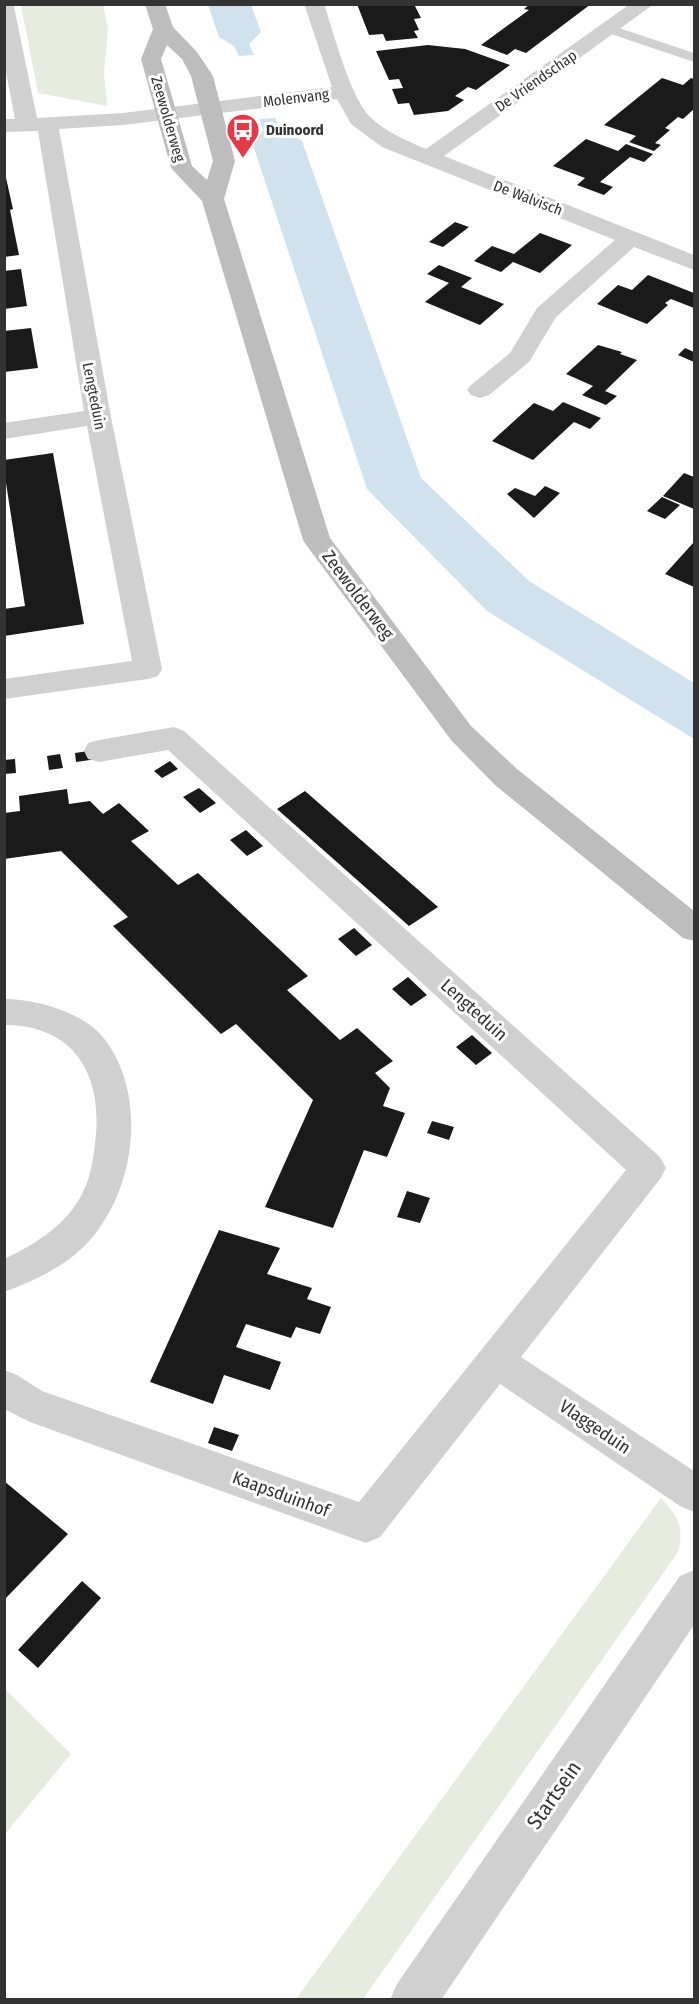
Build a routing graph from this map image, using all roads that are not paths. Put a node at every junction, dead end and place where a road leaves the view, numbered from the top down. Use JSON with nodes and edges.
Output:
{"nodes":[{"id":1,"x":155,"y":4,"type":"edge"},
{"id":2,"x":314,"y":4,"type":"edge"},
{"id":3,"x":644,"y":4,"type":"edge"},
{"id":4,"x":4,"y":7,"type":"edge"},
{"id":5,"x":163,"y":29,"type":"junction"},
{"id":6,"x":610,"y":29,"type":"junction"},
{"id":7,"x":694,"y":58,"type":"edge"},
{"id":8,"x":344,"y":92,"type":"junction"},
{"id":9,"x":211,"y":108,"type":"junction"},
{"id":10,"x":166,"y":114,"type":"junction"},
{"id":11,"x":37,"y":123,"type":"junction"},
{"id":12,"x":4,"y":126,"type":"edge"},
{"id":13,"x":427,"y":158,"type":"junction"},
{"id":14,"x":213,"y":199,"type":"junction"},
{"id":15,"x":630,"y":238,"type":"junction"},
{"id":16,"x":694,"y":263,"type":"edge"},
{"id":17,"x":480,"y":390,"type":"dead end"},
{"id":18,"x":98,"y":417,"type":"junction"},
{"id":19,"x":4,"y":431,"type":"edge"},
{"id":20,"x":4,"y":689,"type":"edge"},
{"id":21,"x":99,"y":751,"type":"dead end"},
{"id":22,"x":655,"y":896,"type":"junction"},
{"id":23,"x":694,"y":914,"type":"edge"},
{"id":24,"x":694,"y":930,"type":"edge"},
{"id":25,"x":4,"y":1012,"type":"edge"},
{"id":26,"x":4,"y":1276,"type":"edge"},
{"id":27,"x":496,"y":1361,"type":"junction"},
{"id":28,"x":4,"y":1387,"type":"edge"},
{"id":29,"x":694,"y":1493,"type":"edge"},
{"id":30,"x":694,"y":1590,"type":"edge"},
{"id":31,"x":413,"y":2000,"type":"edge"}],
"edges":[{"from":1,"to":5,"type":"main road"},
{"from":2,"to":8,"type":"street","name":"Molenvang"},
{"from":3,"to":6,"type":"street","name":"De Vriendschap"},
{"from":4,"to":11,"type":"street","name":"Lengteduin"},
{"from":5,"to":9,"type":"main road"},
{"from":5,"to":10,"type":"main road","name":"Zeewolderweg"},
{"from":6,"to":7,"type":"lane"},
{"from":6,"to":13,"type":"street","name":"De Vriendschap"},
{"from":8,"to":9,"type":"street","name":"Molenvang"},
{"from":8,"to":13,"type":"street","name":"Molenvang"},
{"from":9,"to":10,"type":"street","name":"Molenvang"},
{"from":9,"to":14,"type":"main road"},
{"from":10,"to":11,"type":"street"},
{"from":10,"to":14,"type":"main road","name":"Zeewolderweg"},
{"from":11,"to":12,"type":"street"},
{"from":11,"to":18,"type":"street","name":"Lengteduin"},
{"from":13,"to":15,"type":"street","name":"De Walvisch"},
{"from":14,"to":22,"type":"main road","name":"Zeewolderweg"},
{"from":15,"to":16,"type":"street","name":"De Walvisch"},
{"from":15,"to":17,"type":"street"},
{"from":18,"to":19,"type":"street"},
{"from":18,"to":20,"type":"street","name":"Lengteduin"},
{"from":21,"to":27,"type":"street","name":"Lengteduin"},
{"from":22,"to":23,"type":"main road","name":"Zeewolderweg"},
{"from":22,"to":24,"type":"main road","name":"Zeewolderweg"},
{"from":25,"to":26,"type":"street"},
{"from":27,"to":28,"type":"street","name":"Kaapsduinhof"},
{"from":27,"to":29,"type":"street","name":"Vlaggeduin"},
{"from":30,"to":31,"type":"street","name":"Startsein"}]}
